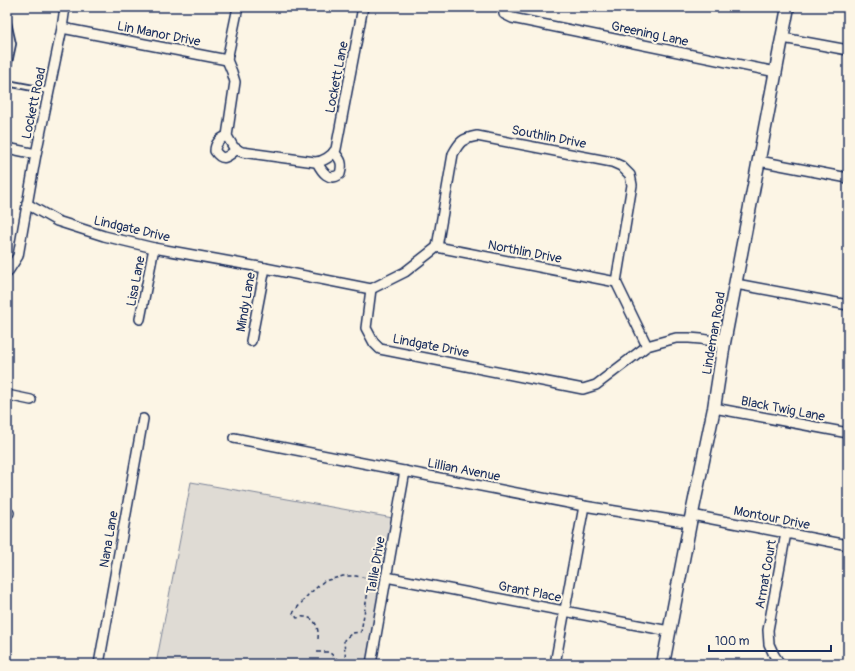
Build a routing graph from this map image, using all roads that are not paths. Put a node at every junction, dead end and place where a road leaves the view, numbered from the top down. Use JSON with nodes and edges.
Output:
{"nodes":[{"id":1,"x":66,"y":7,"type":"edge"},
{"id":2,"x":238,"y":7,"type":"edge"},
{"id":3,"x":363,"y":7,"type":"edge"},
{"id":4,"x":503,"y":7,"type":"edge"},
{"id":5,"x":788,"y":7,"type":"edge"},
{"id":6,"x":7,"y":18,"type":"edge"},
{"id":7,"x":62,"y":28,"type":"junction"},
{"id":8,"x":783,"y":38,"type":"junction"},
{"id":9,"x":848,"y":50,"type":"edge"},
{"id":10,"x":228,"y":60,"type":"junction"},
{"id":11,"x":7,"y":72,"type":"edge"},
{"id":12,"x":776,"y":72,"type":"junction"},
{"id":13,"x":7,"y":83,"type":"edge"},
{"id":14,"x":49,"y":91,"type":"junction"},
{"id":15,"x":227,"y":136,"type":"junction"},
{"id":16,"x":7,"y":148,"type":"edge"},
{"id":17,"x":237,"y":149,"type":"junction"},
{"id":18,"x":36,"y":154,"type":"junction"},
{"id":19,"x":331,"y":155,"type":"junction"},
{"id":20,"x":759,"y":161,"type":"junction"},
{"id":21,"x":317,"y":162,"type":"junction"},
{"id":22,"x":848,"y":178,"type":"edge"},
{"id":23,"x":27,"y":204,"type":"junction"},
{"id":24,"x":437,"y":247,"type":"junction"},
{"id":25,"x":154,"y":248,"type":"junction"},
{"id":26,"x":264,"y":268,"type":"junction"},
{"id":27,"x":7,"y":273,"type":"edge"},
{"id":28,"x":616,"y":282,"type":"junction"},
{"id":29,"x":736,"y":284,"type":"junction"},
{"id":30,"x":371,"y":289,"type":"junction"},
{"id":31,"x":848,"y":305,"type":"edge"},
{"id":32,"x":140,"y":319,"type":"dead end"},
{"id":33,"x":251,"y":341,"type":"dead end"},
{"id":34,"x":724,"y":343,"type":"junction"},
{"id":35,"x":647,"y":346,"type":"junction"},
{"id":36,"x":7,"y":395,"type":"edge"},
{"id":37,"x":31,"y":400,"type":"dead end"},
{"id":38,"x":714,"y":408,"type":"junction"},
{"id":39,"x":143,"y":419,"type":"dead end"},
{"id":40,"x":848,"y":433,"type":"edge"},
{"id":41,"x":234,"y":438,"type":"dead end"},
{"id":42,"x":405,"y":471,"type":"junction"},
{"id":43,"x":584,"y":506,"type":"junction"},
{"id":44,"x":691,"y":519,"type":"junction"},
{"id":45,"x":786,"y":533,"type":"junction"},
{"id":46,"x":848,"y":545,"type":"edge"},
{"id":47,"x":385,"y":579,"type":"junction"},
{"id":48,"x":565,"y":612,"type":"junction"},
{"id":49,"x":669,"y":631,"type":"junction"},
{"id":50,"x":99,"y":664,"type":"edge"},
{"id":51,"x":371,"y":664,"type":"edge"},
{"id":52,"x":555,"y":664,"type":"edge"},
{"id":53,"x":663,"y":664,"type":"edge"},
{"id":54,"x":780,"y":664,"type":"edge"}],
"edges":[{"from":1,"to":7,"type":"street","name":"Lockett Road"},
{"from":2,"to":10,"type":"street"},
{"from":3,"to":19,"type":"street","name":"Lockett Lane"},
{"from":4,"to":12,"type":"street","name":"Greening Lane"},
{"from":5,"to":8,"type":"street","name":"Lindeman Road"},
{"from":6,"to":11,"type":"lane"},
{"from":7,"to":10,"type":"street","name":"Lin Manor Drive"},
{"from":7,"to":14,"type":"street","name":"Lockett Road"},
{"from":8,"to":9,"type":"street"},
{"from":8,"to":12,"type":"street","name":"Lindeman Road"},
{"from":10,"to":15,"type":"street"},
{"from":12,"to":20,"type":"street","name":"Lindeman Road"},
{"from":13,"to":14,"type":"lane"},
{"from":14,"to":18,"type":"street","name":"Lockett Road"},
{"from":15,"to":17,"type":"street"},
{"from":15,"to":17,"type":"street"},
{"from":16,"to":18,"type":"street"},
{"from":17,"to":21,"type":"street"},
{"from":18,"to":23,"type":"street","name":"Lockett Road"},
{"from":19,"to":21,"type":"street"},
{"from":19,"to":21,"type":"street"},
{"from":20,"to":22,"type":"street"},
{"from":20,"to":29,"type":"street","name":"Lindeman Road"},
{"from":23,"to":25,"type":"street","name":"Lindgate Drive"},
{"from":23,"to":27,"type":"street","name":"Lockett Road"},
{"from":24,"to":28,"type":"street","name":"Northlin Drive"},
{"from":24,"to":28,"type":"street","name":"Southlin Drive"},
{"from":24,"to":30,"type":"street"},
{"from":25,"to":26,"type":"street","name":"Lindgate Drive"},
{"from":25,"to":32,"type":"street","name":"Lisa Lane"},
{"from":26,"to":30,"type":"street","name":"Lindgate Drive"},
{"from":26,"to":33,"type":"street","name":"Mindy Lane"},
{"from":28,"to":35,"type":"street"},
{"from":29,"to":31,"type":"street"},
{"from":29,"to":34,"type":"street","name":"Lindeman Road"},
{"from":30,"to":35,"type":"street","name":"Lindgate Drive"},
{"from":34,"to":35,"type":"street","name":"Lindgate Drive"},
{"from":34,"to":38,"type":"street","name":"Lindeman Road"},
{"from":36,"to":37,"type":"street"},
{"from":38,"to":40,"type":"street","name":"Black Twig Lane"},
{"from":38,"to":44,"type":"street","name":"Lindeman Road"},
{"from":39,"to":50,"type":"street","name":"Nana Lane"},
{"from":41,"to":42,"type":"street","name":"Lillian Avenue"},
{"from":42,"to":43,"type":"street","name":"Lillian Avenue"},
{"from":42,"to":47,"type":"street","name":"Tallie Drive"},
{"from":43,"to":44,"type":"street","name":"Lillian Avenue"},
{"from":43,"to":48,"type":"street"},
{"from":44,"to":45,"type":"street","name":"Montour Drive"},
{"from":44,"to":49,"type":"street","name":"Lindeman Road"},
{"from":45,"to":46,"type":"street","name":"Montour Drive"},
{"from":45,"to":54,"type":"street","name":"Armat Court"},
{"from":47,"to":48,"type":"street","name":"Grant Place"},
{"from":47,"to":51,"type":"street","name":"Tallie Drive"},
{"from":48,"to":49,"type":"street","name":"Grant Place"},
{"from":48,"to":52,"type":"street"},
{"from":49,"to":53,"type":"street","name":"Lindeman Road"}]}
